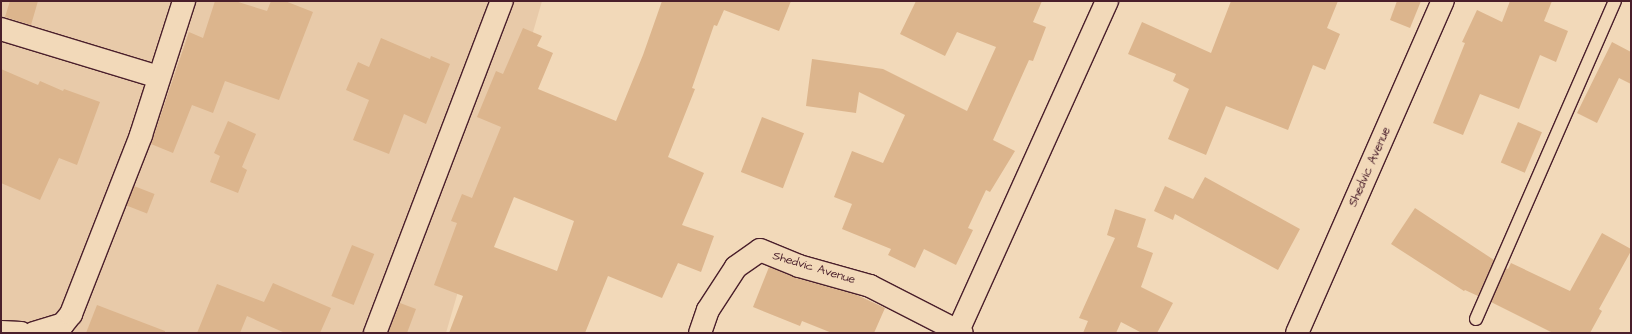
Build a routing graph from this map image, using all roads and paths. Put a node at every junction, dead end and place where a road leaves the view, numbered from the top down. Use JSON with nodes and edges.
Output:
{"nodes":[{"id":1,"x":184,"y":1,"type":"edge"},
{"id":2,"x":502,"y":1,"type":"edge"},
{"id":3,"x":1107,"y":1,"type":"edge"},
{"id":4,"x":1443,"y":1,"type":"edge"},
{"id":5,"x":1615,"y":1,"type":"edge"},
{"id":6,"x":1,"y":29,"type":"edge"},
{"id":7,"x":159,"y":77,"type":"junction"},
{"id":8,"x":1476,"y":319,"type":"dead end"},
{"id":9,"x":1,"y":332,"type":"edge"},
{"id":10,"x":960,"y":332,"type":"edge"},
{"id":11,"x":21,"y":333,"type":"edge"},
{"id":12,"x":34,"y":333,"type":"edge"},
{"id":13,"x":375,"y":333,"type":"edge"},
{"id":14,"x":700,"y":333,"type":"edge"},
{"id":15,"x":1297,"y":333,"type":"edge"}],
"edges":[{"from":1,"to":7,"type":"street"},
{"from":2,"to":13,"type":"street"},
{"from":3,"to":10,"type":"street"},
{"from":4,"to":15,"type":"street","name":"Shedvic Avenue"},
{"from":5,"to":8,"type":"lane"},
{"from":6,"to":7,"type":"street"},
{"from":7,"to":12,"type":"street"},
{"from":9,"to":11,"type":"street"},
{"from":10,"to":14,"type":"street","name":"Shedvic Avenue"}]}
